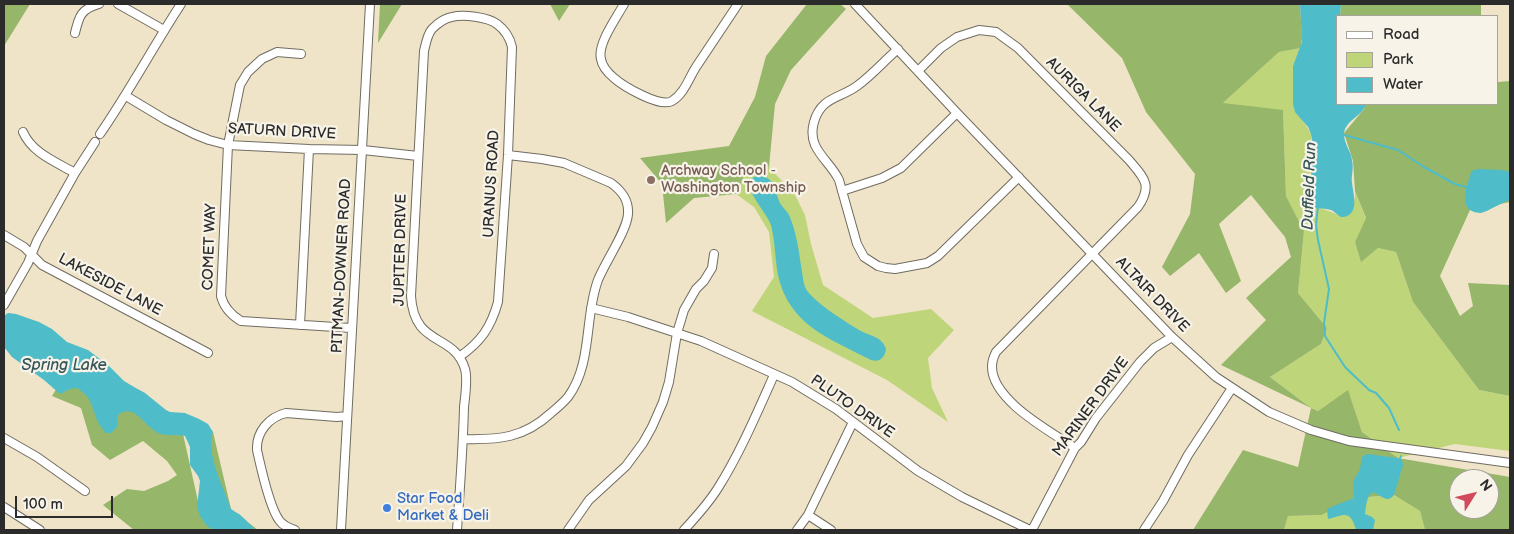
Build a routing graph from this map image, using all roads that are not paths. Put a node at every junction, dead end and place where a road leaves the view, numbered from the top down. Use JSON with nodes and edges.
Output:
{"nodes":[{"id":1,"x":99,"y":4,"type":"edge"},
{"id":2,"x":118,"y":4,"type":"edge"},
{"id":3,"x":181,"y":4,"type":"edge"},
{"id":4,"x":370,"y":4,"type":"edge"},
{"id":5,"x":624,"y":4,"type":"edge"},
{"id":6,"x":738,"y":4,"type":"edge"},
{"id":7,"x":855,"y":4,"type":"edge"},
{"id":8,"x":477,"y":18,"type":"joint"},
{"id":9,"x":164,"y":30,"type":"junction"},
{"id":10,"x":75,"y":33,"type":"dead end"},
{"id":11,"x":898,"y":49,"type":"junction"},
{"id":12,"x":301,"y":54,"type":"dead end"},
{"id":13,"x":918,"y":71,"type":"junction"},
{"id":14,"x":126,"y":96,"type":"junction"},
{"id":15,"x":957,"y":114,"type":"junction"},
{"id":16,"x":23,"y":132,"type":"dead end"},
{"id":17,"x":100,"y":134,"type":"dead end"},
{"id":18,"x":95,"y":142,"type":"dead end"},
{"id":19,"x":228,"y":144,"type":"junction"},
{"id":20,"x":309,"y":149,"type":"junction"},
{"id":21,"x":363,"y":150,"type":"junction"},
{"id":22,"x":508,"y":155,"type":"junction"},
{"id":23,"x":418,"y":156,"type":"junction"},
{"id":24,"x":75,"y":173,"type":"junction"},
{"id":25,"x":1019,"y":177,"type":"junction"},
{"id":26,"x":842,"y":191,"type":"junction"},
{"id":27,"x":4,"y":235,"type":"edge"},
{"id":28,"x":1092,"y":253,"type":"junction"},
{"id":29,"x":32,"y":254,"type":"junction"},
{"id":30,"x":714,"y":254,"type":"dead end"},
{"id":31,"x":4,"y":305,"type":"edge"},
{"id":32,"x":591,"y":308,"type":"junction"},
{"id":33,"x":300,"y":325,"type":"junction"},
{"id":34,"x":351,"y":328,"type":"junction"},
{"id":35,"x":677,"y":332,"type":"junction"},
{"id":36,"x":1172,"y":337,"type":"junction"},
{"id":37,"x":208,"y":353,"type":"dead end"},
{"id":38,"x":458,"y":357,"type":"junction"},
{"id":39,"x":774,"y":375,"type":"junction"},
{"id":40,"x":1232,"y":388,"type":"junction"},
{"id":41,"x":347,"y":416,"type":"junction"},
{"id":42,"x":853,"y":422,"type":"junction"},
{"id":43,"x":4,"y":438,"type":"edge"},
{"id":44,"x":463,"y":439,"type":"junction"},
{"id":45,"x":1075,"y":448,"type":"junction"},
{"id":46,"x":1510,"y":464,"type":"edge"},
{"id":47,"x":85,"y":491,"type":"dead end"},
{"id":48,"x":4,"y":507,"type":"edge"},
{"id":49,"x":808,"y":516,"type":"junction"},
{"id":50,"x":40,"y":530,"type":"edge"},
{"id":51,"x":296,"y":530,"type":"edge"},
{"id":52,"x":336,"y":530,"type":"edge"},
{"id":53,"x":341,"y":530,"type":"edge"},
{"id":54,"x":348,"y":530,"type":"edge"},
{"id":55,"x":458,"y":530,"type":"edge"},
{"id":56,"x":568,"y":530,"type":"edge"},
{"id":57,"x":684,"y":530,"type":"edge"},
{"id":58,"x":797,"y":530,"type":"edge"},
{"id":59,"x":832,"y":530,"type":"edge"},
{"id":60,"x":1031,"y":530,"type":"edge"},
{"id":61,"x":1144,"y":530,"type":"edge"}],
"edges":[{"from":1,"to":10,"type":"street"},
{"from":2,"to":9,"type":"street"},
{"from":3,"to":9,"type":"street"},
{"from":4,"to":21,"type":"street","name":"PITMAN-DOWNER ROAD"},
{"from":5,"to":6,"type":"street"},
{"from":7,"to":11,"type":"street","name":"ALTAIR DRIVE"},
{"from":8,"to":22,"type":"street","name":"URANUS ROAD"},
{"from":8,"to":23,"type":"street","name":"JUPITER DRIVE"},
{"from":9,"to":14,"type":"street"},
{"from":11,"to":13,"type":"street","name":"ALTAIR DRIVE"},
{"from":11,"to":26,"type":"street"},
{"from":12,"to":19,"type":"street","name":"COMET WAY"},
{"from":13,"to":15,"type":"street","name":"ALTAIR DRIVE"},
{"from":13,"to":28,"type":"street","name":"AURIGA LANE"},
{"from":14,"to":17,"type":"street"},
{"from":14,"to":19,"type":"street","name":"SATURN DRIVE"},
{"from":15,"to":25,"type":"street","name":"ALTAIR DRIVE"},
{"from":15,"to":26,"type":"street"},
{"from":16,"to":24,"type":"street"},
{"from":18,"to":24,"type":"street"},
{"from":19,"to":20,"type":"street","name":"SATURN DRIVE"},
{"from":19,"to":33,"type":"street","name":"COMET WAY"},
{"from":20,"to":21,"type":"street","name":"SATURN DRIVE"},
{"from":20,"to":33,"type":"street"},
{"from":21,"to":23,"type":"street","name":"SATURN DRIVE"},
{"from":21,"to":34,"type":"street","name":"PITMAN-DOWNER ROAD"},
{"from":22,"to":32,"type":"street"},
{"from":22,"to":38,"type":"street","name":"URANUS ROAD"},
{"from":23,"to":38,"type":"street","name":"JUPITER DRIVE"},
{"from":24,"to":29,"type":"street"},
{"from":25,"to":26,"type":"street"},
{"from":25,"to":28,"type":"street","name":"ALTAIR DRIVE"},
{"from":27,"to":29,"type":"street","name":"LAKESIDE LANE"},
{"from":28,"to":36,"type":"street","name":"ALTAIR DRIVE"},
{"from":28,"to":45,"type":"street"},
{"from":29,"to":31,"type":"street"},
{"from":29,"to":37,"type":"street","name":"LAKESIDE LANE"},
{"from":30,"to":35,"type":"street"},
{"from":32,"to":35,"type":"street","name":"PLUTO DRIVE"},
{"from":32,"to":44,"type":"street"},
{"from":33,"to":34,"type":"street","name":"COMET WAY"},
{"from":34,"to":41,"type":"street","name":"PITMAN-DOWNER ROAD"},
{"from":35,"to":39,"type":"street","name":"PLUTO DRIVE"},
{"from":35,"to":56,"type":"street"},
{"from":36,"to":40,"type":"street","name":"ALTAIR DRIVE"},
{"from":36,"to":45,"type":"street","name":"MARINER DRIVE"},
{"from":38,"to":44,"type":"street"},
{"from":39,"to":42,"type":"street","name":"PLUTO DRIVE"},
{"from":39,"to":57,"type":"street"},
{"from":40,"to":46,"type":"street","name":"ALTAIR DRIVE"},
{"from":40,"to":61,"type":"street"},
{"from":41,"to":51,"type":"street"},
{"from":41,"to":53,"type":"street","name":"PITMAN-DOWNER ROAD"},
{"from":42,"to":49,"type":"street"},
{"from":42,"to":60,"type":"street","name":"PLUTO DRIVE"},
{"from":43,"to":47,"type":"street"},
{"from":44,"to":55,"type":"street"},
{"from":45,"to":60,"type":"street","name":"MARINER DRIVE"},
{"from":48,"to":50,"type":"street"},
{"from":49,"to":58,"type":"street"},
{"from":49,"to":59,"type":"street"},
{"from":52,"to":53,"type":"street"},
{"from":53,"to":54,"type":"street"}]}
